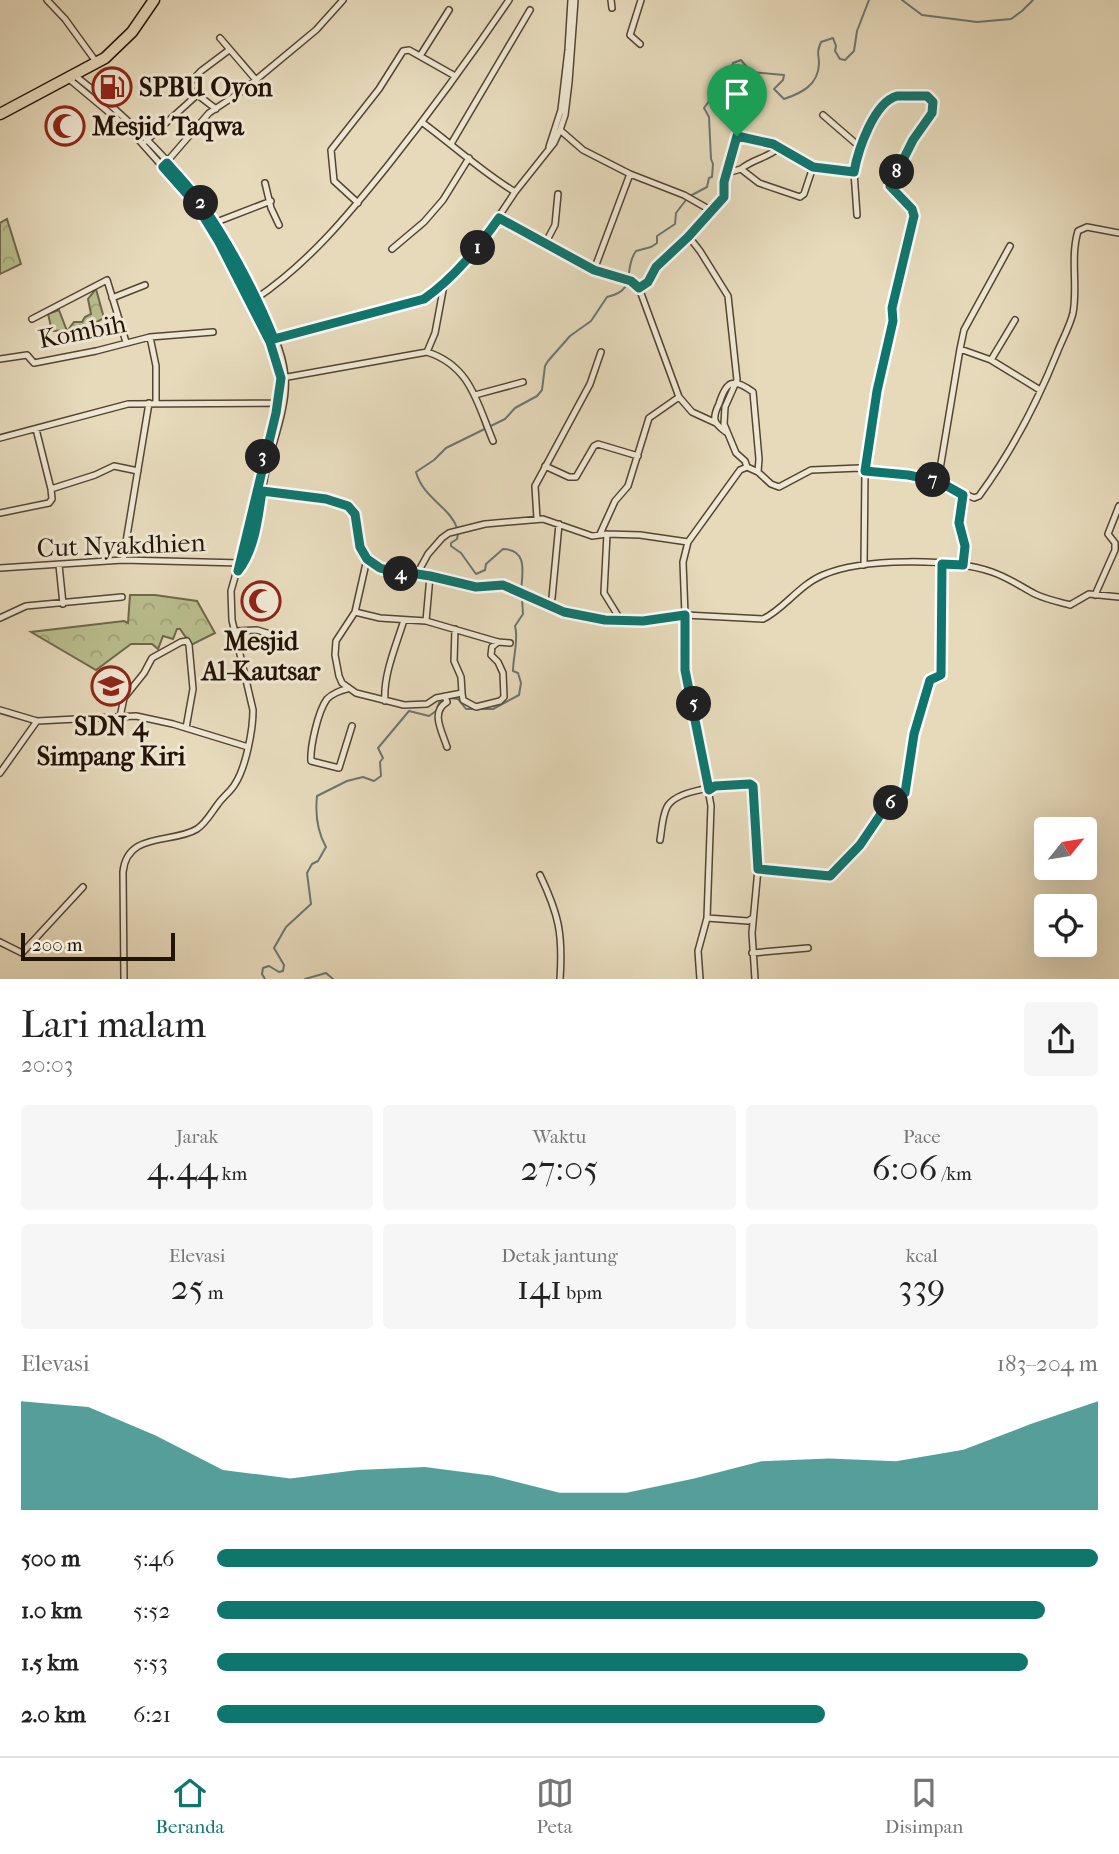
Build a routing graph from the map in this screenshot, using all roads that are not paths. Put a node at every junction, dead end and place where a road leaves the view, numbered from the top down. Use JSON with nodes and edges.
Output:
{"nodes":[{"id":1,"x":47,"y":0,"type":"edge"},
{"id":2,"x":149,"y":0,"type":"edge"},
{"id":3,"x":155,"y":0,"type":"edge"},
{"id":4,"x":343,"y":0,"type":"edge"},
{"id":5,"x":509,"y":0,"type":"edge"},
{"id":6,"x":573,"y":0,"type":"edge"},
{"id":7,"x":611,"y":0,"type":"edge"},
{"id":8,"x":641,"y":0,"type":"edge"},
{"id":9,"x":612,"y":8,"type":"dead end"},
{"id":10,"x":449,"y":10,"type":"dead end"},
{"id":11,"x":530,"y":10,"type":"dead end"},
{"id":12,"x":220,"y":38,"type":"dead end"},
{"id":13,"x":640,"y":44,"type":"dead end"},
{"id":14,"x":229,"y":50,"type":"junction"},
{"id":15,"x":420,"y":55,"type":"junction"},
{"id":16,"x":91,"y":63,"type":"junction"},
{"id":17,"x":70,"y":75,"type":"junction"},
{"id":18,"x":455,"y":76,"type":"junction"},
{"id":19,"x":256,"y":80,"type":"junction"},
{"id":20,"x":197,"y":95,"type":"junction"},
{"id":21,"x":0,"y":109,"type":"edge"},
{"id":22,"x":216,"y":109,"type":"junction"},
{"id":23,"x":0,"y":114,"type":"edge"},
{"id":24,"x":823,"y":115,"type":"dead end"},
{"id":25,"x":422,"y":122,"type":"junction"},
{"id":26,"x":560,"y":130,"type":"junction"},
{"id":27,"x":146,"y":141,"type":"junction"},
{"id":28,"x":451,"y":144,"type":"junction"},
{"id":29,"x":549,"y":146,"type":"junction"},
{"id":30,"x":780,"y":147,"type":"junction"},
{"id":31,"x":860,"y":147,"type":"junction"},
{"id":32,"x":469,"y":158,"type":"junction"},
{"id":33,"x":165,"y":165,"type":"junction"},
{"id":34,"x":813,"y":167,"type":"junction"},
{"id":35,"x":741,"y":169,"type":"junction"},
{"id":36,"x":854,"y":172,"type":"junction"},
{"id":37,"x":727,"y":173,"type":"junction"},
{"id":38,"x":630,"y":174,"type":"junction"},
{"id":39,"x":265,"y":183,"type":"dead end"},
{"id":40,"x":515,"y":192,"type":"junction"},
{"id":41,"x":558,"y":194,"type":"dead end"},
{"id":42,"x":271,"y":201,"type":"junction"},
{"id":43,"x":358,"y":203,"type":"junction"},
{"id":44,"x":712,"y":211,"type":"junction"},
{"id":45,"x":856,"y":215,"type":"dead end"},
{"id":46,"x":499,"y":218,"type":"junction"},
{"id":47,"x":214,"y":223,"type":"junction"},
{"id":48,"x":279,"y":225,"type":"dead end"},
{"id":49,"x":1119,"y":233,"type":"edge"},
{"id":50,"x":688,"y":237,"type":"junction"},
{"id":51,"x":545,"y":244,"type":"junction"},
{"id":52,"x":1010,"y":246,"type":"dead end"},
{"id":53,"x":391,"y":249,"type":"dead end"},
{"id":54,"x":594,"y":270,"type":"junction"},
{"id":55,"x":145,"y":285,"type":"dead end"},
{"id":56,"x":444,"y":285,"type":"junction"},
{"id":57,"x":639,"y":288,"type":"junction"},
{"id":58,"x":112,"y":298,"type":"junction"},
{"id":59,"x":253,"y":300,"type":"junction"},
{"id":60,"x":33,"y":319,"type":"dead end"},
{"id":61,"x":1015,"y":320,"type":"dead end"},
{"id":62,"x":213,"y":332,"type":"dead end"},
{"id":63,"x":150,"y":337,"type":"junction"},
{"id":64,"x":274,"y":339,"type":"junction"},
{"id":65,"x":126,"y":342,"type":"junction"},
{"id":66,"x":960,"y":349,"type":"junction"},
{"id":67,"x":428,"y":352,"type":"junction"},
{"id":68,"x":601,"y":352,"type":"dead end"},
{"id":69,"x":276,"y":353,"type":"junction"},
{"id":70,"x":0,"y":359,"type":"edge"},
{"id":71,"x":991,"y":360,"type":"junction"},
{"id":72,"x":283,"y":377,"type":"junction"},
{"id":73,"x":523,"y":382,"type":"dead end"},
{"id":74,"x":737,"y":383,"type":"junction"},
{"id":75,"x":1040,"y":390,"type":"junction"},
{"id":76,"x":475,"y":395,"type":"junction"},
{"id":77,"x":679,"y":397,"type":"junction"},
{"id":78,"x":152,"y":403,"type":"junction"},
{"id":79,"x":280,"y":403,"type":"junction"},
{"id":80,"x":716,"y":423,"type":"junction"},
{"id":81,"x":36,"y":429,"type":"junction"},
{"id":82,"x":726,"y":432,"type":"junction"},
{"id":83,"x":0,"y":438,"type":"edge"},
{"id":84,"x":493,"y":441,"type":"dead end"},
{"id":85,"x":638,"y":456,"type":"junction"},
{"id":86,"x":545,"y":466,"type":"junction"},
{"id":87,"x":747,"y":467,"type":"junction"},
{"id":88,"x":138,"y":471,"type":"junction"},
{"id":89,"x":865,"y":471,"type":"junction"},
{"id":90,"x":758,"y":472,"type":"junction"},
{"id":91,"x":938,"y":481,"type":"junction"},
{"id":92,"x":51,"y":489,"type":"junction"},
{"id":93,"x":262,"y":491,"type":"junction"},
{"id":94,"x":963,"y":495,"type":"junction"},
{"id":95,"x":1119,"y":506,"type":"edge"},
{"id":96,"x":0,"y":513,"type":"edge"},
{"id":97,"x":537,"y":519,"type":"junction"},
{"id":98,"x":559,"y":524,"type":"junction"},
{"id":99,"x":603,"y":534,"type":"junction"},
{"id":100,"x":688,"y":542,"type":"junction"},
{"id":101,"x":367,"y":559,"type":"junction"},
{"id":102,"x":124,"y":560,"type":"junction"},
{"id":103,"x":241,"y":563,"type":"junction"},
{"id":104,"x":942,"y":564,"type":"junction"},
{"id":105,"x":59,"y":565,"type":"junction"},
{"id":106,"x":864,"y":565,"type":"junction"},
{"id":107,"x":963,"y":565,"type":"junction"},
{"id":108,"x":0,"y":568,"type":"edge"},
{"id":109,"x":416,"y":574,"type":"junction"},
{"id":110,"x":430,"y":576,"type":"junction"},
{"id":111,"x":1095,"y":594,"type":"junction"},
{"id":112,"x":122,"y":597,"type":"dead end"},
{"id":113,"x":1119,"y":597,"type":"edge"},
{"id":114,"x":64,"y":604,"type":"junction"},
{"id":115,"x":549,"y":606,"type":"junction"},
{"id":116,"x":355,"y":612,"type":"junction"},
{"id":117,"x":685,"y":615,"type":"junction"},
{"id":118,"x":0,"y":618,"type":"edge"},
{"id":119,"x":620,"y":619,"type":"junction"},
{"id":120,"x":404,"y":620,"type":"junction"},
{"id":121,"x":426,"y":621,"type":"junction"},
{"id":122,"x":455,"y":629,"type":"junction"},
{"id":123,"x":236,"y":631,"type":"junction"},
{"id":124,"x":280,"y":637,"type":"dead end"},
{"id":125,"x":498,"y":642,"type":"junction"},
{"id":126,"x":510,"y":643,"type":"dead end"},
{"id":127,"x":347,"y":688,"type":"junction"},
{"id":128,"x":462,"y":693,"type":"junction"},
{"id":129,"x":446,"y":699,"type":"junction"},
{"id":130,"x":384,"y":701,"type":"junction"},
{"id":131,"x":0,"y":710,"type":"edge"},
{"id":132,"x":120,"y":716,"type":"junction"},
{"id":133,"x":37,"y":721,"type":"junction"},
{"id":134,"x":352,"y":726,"type":"dead end"},
{"id":135,"x":186,"y":728,"type":"junction"},
{"id":136,"x":248,"y":747,"type":"junction"},
{"id":137,"x":447,"y":747,"type":"dead end"},
{"id":138,"x":0,"y":773,"type":"edge"},
{"id":139,"x":709,"y":790,"type":"junction"},
{"id":140,"x":660,"y":840,"type":"dead end"},
{"id":141,"x":758,"y":869,"type":"junction"},
{"id":142,"x":540,"y":875,"type":"dead end"},
{"id":143,"x":83,"y":887,"type":"dead end"},
{"id":144,"x":707,"y":918,"type":"junction"},
{"id":145,"x":752,"y":918,"type":"junction"},
{"id":146,"x":0,"y":942,"type":"edge"},
{"id":147,"x":808,"y":948,"type":"dead end"},
{"id":148,"x":752,"y":953,"type":"junction"},
{"id":149,"x":124,"y":979,"type":"edge"},
{"id":150,"x":560,"y":979,"type":"edge"},
{"id":151,"x":700,"y":979,"type":"edge"},
{"id":152,"x":755,"y":979,"type":"edge"}],
"edges":[{"from":1,"to":16,"type":"street"},
{"from":2,"to":16,"type":"highway"},
{"from":3,"to":16,"type":"highway"},
{"from":4,"to":19,"type":"street"},
{"from":5,"to":18,"type":"street"},
{"from":6,"to":26,"type":"street"},
{"from":6,"to":29,"type":"street"},
{"from":7,"to":9,"type":"street"},
{"from":8,"to":13,"type":"street"},
{"from":10,"to":15,"type":"street"},
{"from":11,"to":28,"type":"street"},
{"from":12,"to":14,"type":"street"},
{"from":14,"to":19,"type":"street"},
{"from":14,"to":20,"type":"street"},
{"from":15,"to":18,"type":"street"},
{"from":15,"to":43,"type":"street"},
{"from":16,"to":17,"type":"highway"},
{"from":17,"to":21,"type":"highway"},
{"from":17,"to":23,"type":"highway"},
{"from":17,"to":27,"type":"street"},
{"from":17,"to":33,"type":"street"},
{"from":18,"to":25,"type":"street"},
{"from":19,"to":22,"type":"street"},
{"from":20,"to":22,"type":"street"},
{"from":20,"to":27,"type":"street"},
{"from":22,"to":33,"type":"street"},
{"from":24,"to":31,"type":"street"},
{"from":25,"to":28,"type":"street"},
{"from":25,"to":43,"type":"street"},
{"from":26,"to":29,"type":"street"},
{"from":26,"to":38,"type":"street"},
{"from":27,"to":33,"type":"street"},
{"from":28,"to":32,"type":"street"},
{"from":29,"to":40,"type":"street"},
{"from":30,"to":34,"type":"street"},
{"from":30,"to":35,"type":"street"},
{"from":30,"to":37,"type":"street"},
{"from":31,"to":36,"type":"street"},
{"from":31,"to":89,"type":"street"},
{"from":32,"to":40,"type":"street"},
{"from":32,"to":53,"type":"street"},
{"from":33,"to":47,"type":"street"},
{"from":33,"to":59,"type":"street"},
{"from":34,"to":35,"type":"street"},
{"from":34,"to":36,"type":"street"},
{"from":35,"to":37,"type":"street"},
{"from":36,"to":45,"type":"street"},
{"from":37,"to":44,"type":"street"},
{"from":38,"to":44,"type":"street"},
{"from":38,"to":54,"type":"street"},
{"from":39,"to":42,"type":"street"},
{"from":40,"to":46,"type":"street"},
{"from":41,"to":51,"type":"street"},
{"from":42,"to":47,"type":"street"},
{"from":42,"to":48,"type":"street"},
{"from":43,"to":59,"type":"street"},
{"from":44,"to":50,"type":"street"},
{"from":46,"to":51,"type":"street"},
{"from":46,"to":56,"type":"street"},
{"from":47,"to":59,"type":"street"},
{"from":49,"to":75,"type":"street"},
{"from":50,"to":57,"type":"street"},
{"from":50,"to":74,"type":"street"},
{"from":51,"to":54,"type":"street"},
{"from":52,"to":66,"type":"street"},
{"from":54,"to":57,"type":"street"},
{"from":55,"to":58,"type":"street"},
{"from":56,"to":64,"type":"street"},
{"from":56,"to":67,"type":"street"},
{"from":57,"to":77,"type":"street"},
{"from":58,"to":60,"type":"street"},
{"from":58,"to":65,"type":"street"},
{"from":59,"to":64,"type":"street"},
{"from":59,"to":69,"type":"street"},
{"from":61,"to":71,"type":"street"},
{"from":62,"to":63,"type":"street"},
{"from":63,"to":65,"type":"street","name":"Kombih"},
{"from":63,"to":78,"type":"street","name":"Kombih"},
{"from":64,"to":69,"type":"street"},
{"from":65,"to":70,"type":"street","name":"Kombih"},
{"from":66,"to":71,"type":"street"},
{"from":66,"to":91,"type":"street"},
{"from":67,"to":72,"type":"street"},
{"from":67,"to":76,"type":"street"},
{"from":68,"to":86,"type":"street"},
{"from":69,"to":72,"type":"street"},
{"from":71,"to":75,"type":"street"},
{"from":72,"to":79,"type":"street"},
{"from":73,"to":76,"type":"street"},
{"from":74,"to":80,"type":"street"},
{"from":74,"to":82,"type":"street"},
{"from":74,"to":90,"type":"street"},
{"from":75,"to":94,"type":"street"},
{"from":76,"to":84,"type":"street"},
{"from":77,"to":80,"type":"street"},
{"from":77,"to":85,"type":"street"},
{"from":78,"to":79,"type":"street"},
{"from":78,"to":81,"type":"street"},
{"from":78,"to":88,"type":"street","name":"Kombih"},
{"from":79,"to":93,"type":"street"},
{"from":79,"to":103,"type":"street"},
{"from":80,"to":82,"type":"street"},
{"from":81,"to":83,"type":"street"},
{"from":81,"to":92,"type":"street"},
{"from":82,"to":87,"type":"street"},
{"from":85,"to":86,"type":"street"},
{"from":85,"to":99,"type":"street"},
{"from":86,"to":97,"type":"street"},
{"from":87,"to":90,"type":"street"},
{"from":87,"to":100,"type":"street"},
{"from":88,"to":92,"type":"street"},
{"from":88,"to":102,"type":"street","name":"Kombih"},
{"from":89,"to":90,"type":"street"},
{"from":89,"to":91,"type":"street"},
{"from":89,"to":106,"type":"street"},
{"from":91,"to":94,"type":"street"},
{"from":92,"to":96,"type":"street"},
{"from":93,"to":101,"type":"street"},
{"from":93,"to":103,"type":"street"},
{"from":94,"to":107,"type":"street"},
{"from":95,"to":111,"type":"street"},
{"from":97,"to":98,"type":"street"},
{"from":97,"to":109,"type":"street"},
{"from":98,"to":99,"type":"street"},
{"from":98,"to":115,"type":"street"},
{"from":99,"to":100,"type":"street"},
{"from":99,"to":119,"type":"street"},
{"from":100,"to":117,"type":"street"},
{"from":101,"to":109,"type":"street"},
{"from":101,"to":116,"type":"street"},
{"from":102,"to":103,"type":"street","name":"Cut Nyakdhien"},
{"from":102,"to":105,"type":"street","name":"Cut Nyakdhien"},
{"from":103,"to":123,"type":"street"},
{"from":104,"to":106,"type":"street"},
{"from":104,"to":107,"type":"street"},
{"from":104,"to":141,"type":"street"},
{"from":105,"to":108,"type":"street","name":"Cut Nyakdhien"},
{"from":105,"to":114,"type":"street"},
{"from":106,"to":117,"type":"street"},
{"from":107,"to":111,"type":"street"},
{"from":109,"to":110,"type":"street"},
{"from":110,"to":115,"type":"street"},
{"from":110,"to":121,"type":"street"},
{"from":111,"to":113,"type":"street"},
{"from":112,"to":114,"type":"street"},
{"from":114,"to":118,"type":"street"},
{"from":115,"to":119,"type":"street"},
{"from":116,"to":120,"type":"street"},
{"from":116,"to":127,"type":"street"},
{"from":117,"to":119,"type":"street"},
{"from":117,"to":139,"type":"street"},
{"from":120,"to":121,"type":"street"},
{"from":120,"to":130,"type":"street"},
{"from":121,"to":122,"type":"street"},
{"from":122,"to":125,"type":"street"},
{"from":122,"to":128,"type":"street"},
{"from":123,"to":124,"type":"street"},
{"from":123,"to":136,"type":"street"},
{"from":125,"to":126,"type":"street"},
{"from":125,"to":128,"type":"street"},
{"from":127,"to":130,"type":"street"},
{"from":127,"to":134,"type":"street"},
{"from":128,"to":129,"type":"street"},
{"from":129,"to":130,"type":"street"},
{"from":129,"to":137,"type":"street"},
{"from":131,"to":133,"type":"street"},
{"from":132,"to":133,"type":"street"},
{"from":132,"to":135,"type":"street"},
{"from":132,"to":135,"type":"street"},
{"from":133,"to":138,"type":"street"},
{"from":135,"to":136,"type":"street"},
{"from":136,"to":149,"type":"street"},
{"from":139,"to":140,"type":"street"},
{"from":139,"to":141,"type":"street"},
{"from":139,"to":144,"type":"street"},
{"from":141,"to":145,"type":"street"},
{"from":142,"to":150,"type":"street"},
{"from":143,"to":146,"type":"street"},
{"from":144,"to":145,"type":"street"},
{"from":144,"to":151,"type":"street"},
{"from":145,"to":148,"type":"street"},
{"from":147,"to":148,"type":"street"},
{"from":148,"to":152,"type":"street"}]}
